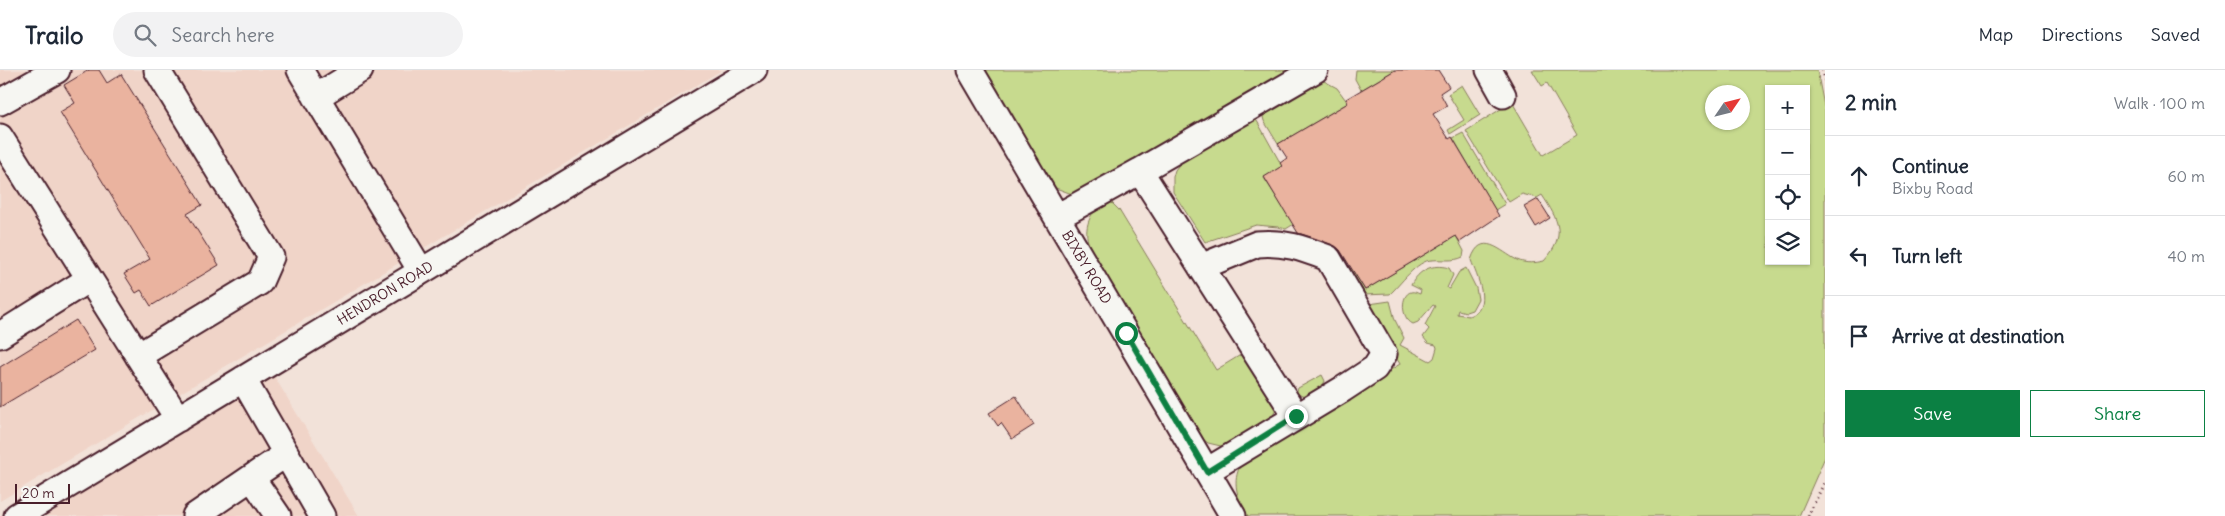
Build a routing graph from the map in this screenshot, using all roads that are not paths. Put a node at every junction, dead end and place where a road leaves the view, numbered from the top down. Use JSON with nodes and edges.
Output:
{"nodes":[{"id":1,"x":57,"y":70,"type":"edge"},
{"id":2,"x":157,"y":70,"type":"edge"},
{"id":3,"x":300,"y":70,"type":"edge"},
{"id":4,"x":360,"y":70,"type":"edge"},
{"id":5,"x":754,"y":70,"type":"edge"},
{"id":6,"x":970,"y":70,"type":"edge"},
{"id":7,"x":1315,"y":70,"type":"edge"},
{"id":8,"x":1489,"y":70,"type":"edge"},
{"id":9,"x":1503,"y":94,"type":"dead end"},
{"id":10,"x":316,"y":97,"type":"junction"},
{"id":11,"x":0,"y":102,"type":"edge"},
{"id":12,"x":0,"y":137,"type":"edge"},
{"id":13,"x":1140,"y":171,"type":"junction"},
{"id":14,"x":1057,"y":217,"type":"junction"},
{"id":15,"x":1201,"y":267,"type":"junction"},
{"id":16,"x":421,"y":271,"type":"junction"},
{"id":17,"x":89,"y":279,"type":"junction"},
{"id":18,"x":0,"y":335,"type":"edge"},
{"id":19,"x":138,"y":356,"type":"junction"},
{"id":20,"x":243,"y":379,"type":"junction"},
{"id":21,"x":1296,"y":416,"type":"junction"},
{"id":22,"x":178,"y":419,"type":"junction"},
{"id":23,"x":286,"y":454,"type":"junction"},
{"id":24,"x":1207,"y":472,"type":"junction"},
{"id":25,"x":252,"y":478,"type":"junction"},
{"id":26,"x":17,"y":516,"type":"edge"},
{"id":27,"x":195,"y":516,"type":"edge"},
{"id":28,"x":278,"y":516,"type":"edge"},
{"id":29,"x":322,"y":516,"type":"edge"},
{"id":30,"x":1233,"y":516,"type":"edge"}],
"edges":[{"from":1,"to":11,"type":"street"},
{"from":2,"to":19,"type":"street"},
{"from":3,"to":10,"type":"street"},
{"from":4,"to":10,"type":"street"},
{"from":5,"to":16,"type":"street","name":"HENDRON ROAD"},
{"from":6,"to":14,"type":"street","name":"BIXBY ROAD"},
{"from":7,"to":13,"type":"street"},
{"from":8,"to":9,"type":"street"},
{"from":10,"to":16,"type":"street"},
{"from":12,"to":17,"type":"street"},
{"from":13,"to":14,"type":"street"},
{"from":13,"to":15,"type":"street"},
{"from":14,"to":24,"type":"street","name":"BIXBY ROAD"},
{"from":15,"to":21,"type":"street"},
{"from":15,"to":21,"type":"street"},
{"from":16,"to":20,"type":"street","name":"HENDRON ROAD"},
{"from":17,"to":18,"type":"street"},
{"from":17,"to":19,"type":"street"},
{"from":19,"to":22,"type":"street"},
{"from":20,"to":22,"type":"street","name":"HENDRON ROAD"},
{"from":20,"to":23,"type":"street"},
{"from":21,"to":24,"type":"street"},
{"from":22,"to":26,"type":"street","name":"HENDRON ROAD"},
{"from":23,"to":25,"type":"street"},
{"from":23,"to":29,"type":"street"},
{"from":24,"to":30,"type":"street","name":"BIXBY ROAD"},
{"from":25,"to":27,"type":"street"},
{"from":25,"to":28,"type":"street"}]}
